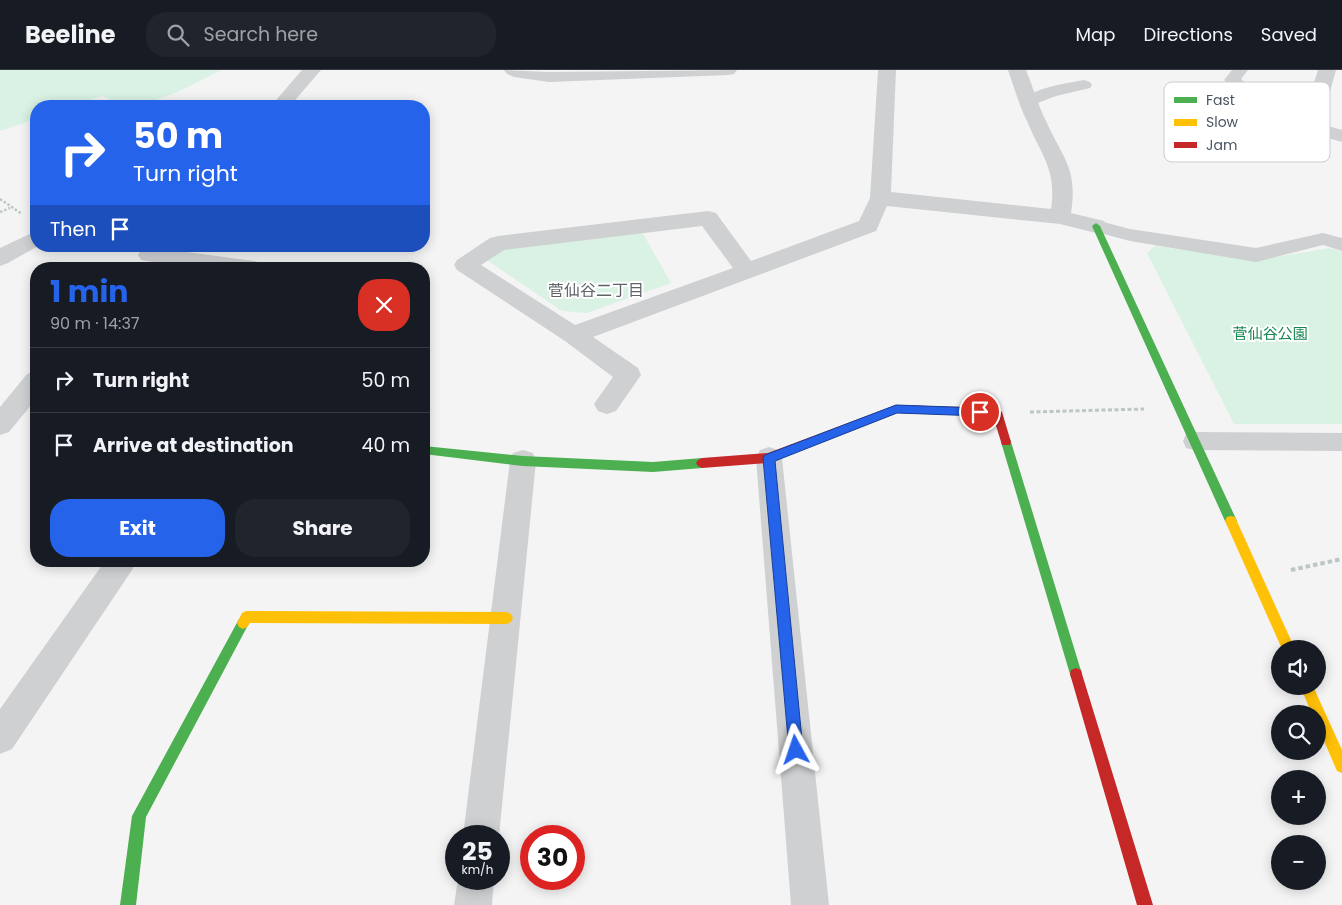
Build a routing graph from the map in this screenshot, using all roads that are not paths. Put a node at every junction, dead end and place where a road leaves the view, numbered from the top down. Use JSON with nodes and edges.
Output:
{"nodes":[{"id":1,"x":312,"y":70,"type":"edge"},
{"id":2,"x":513,"y":70,"type":"edge"},
{"id":3,"x":728,"y":70,"type":"edge"},
{"id":4,"x":887,"y":70,"type":"edge"},
{"id":5,"x":1017,"y":70,"type":"edge"},
{"id":6,"x":1240,"y":70,"type":"edge"},
{"id":7,"x":1327,"y":70,"type":"edge"},
{"id":8,"x":1234,"y":82,"type":"edge"},
{"id":9,"x":1323,"y":82,"type":"edge"},
{"id":10,"x":1084,"y":85,"type":"dead end"},
{"id":11,"x":285,"y":100,"type":"edge"},
{"id":12,"x":1030,"y":101,"type":"junction"},
{"id":13,"x":880,"y":198,"type":"junction"},
{"id":14,"x":1060,"y":217,"type":"junction"},
{"id":15,"x":1096,"y":226,"type":"junction"},
{"id":16,"x":30,"y":241,"type":"edge"},
{"id":17,"x":1342,"y":245,"type":"edge"},
{"id":18,"x":148,"y":257,"type":"edge"},
{"id":19,"x":0,"y":258,"type":"edge"},
{"id":20,"x":192,"y":262,"type":"edge"},
{"id":21,"x":747,"y":271,"type":"junction"},
{"id":22,"x":573,"y":334,"type":"junction"},
{"id":23,"x":24,"y":395,"type":"edge"},
{"id":24,"x":607,"y":404,"type":"dead end"},
{"id":25,"x":0,"y":424,"type":"edge"},
{"id":26,"x":1194,"y":441,"type":"junction"},
{"id":27,"x":1342,"y":442,"type":"edge"},
{"id":28,"x":430,"y":451,"type":"edge"},
{"id":29,"x":769,"y":458,"type":"junction"},
{"id":30,"x":524,"y":460,"type":"junction"},
{"id":31,"x":118,"y":567,"type":"edge"},
{"id":32,"x":506,"y":618,"type":"junction"},
{"id":33,"x":1285,"y":640,"type":"edge"},
{"id":34,"x":1310,"y":695,"type":"edge"},
{"id":35,"x":0,"y":737,"type":"edge"},
{"id":36,"x":1342,"y":766,"type":"edge"},
{"id":37,"x":482,"y":825,"type":"edge"},
{"id":38,"x":475,"y":890,"type":"edge"},
{"id":39,"x":128,"y":905,"type":"edge"},
{"id":40,"x":473,"y":905,"type":"edge"},
{"id":41,"x":810,"y":905,"type":"edge"},
{"id":42,"x":1146,"y":905,"type":"edge"}],
"edges":[{"from":1,"to":11,"type":"street"},
{"from":2,"to":3,"type":"street"},
{"from":4,"to":13,"type":"street"},
{"from":5,"to":12,"type":"street"},
{"from":6,"to":8,"type":"lane"},
{"from":7,"to":9,"type":"street"},
{"from":10,"to":12,"type":"lane"},
{"from":12,"to":14,"type":"street"},
{"from":13,"to":14,"type":"street"},
{"from":13,"to":21,"type":"street"},
{"from":14,"to":15,"type":"street"},
{"from":15,"to":17,"type":"lane"},
{"from":15,"to":26,"type":"street"},
{"from":16,"to":19,"type":"street"},
{"from":18,"to":20,"type":"street"},
{"from":21,"to":22,"type":"street"},
{"from":21,"to":22,"type":"street"},
{"from":22,"to":24,"type":"street"},
{"from":23,"to":25,"type":"street"},
{"from":26,"to":27,"type":"lane"},
{"from":26,"to":33,"type":"street"},
{"from":28,"to":30,"type":"street"},
{"from":29,"to":30,"type":"street"},
{"from":29,"to":41,"type":"street"},
{"from":29,"to":42,"type":"street"},
{"from":30,"to":32,"type":"street"},
{"from":31,"to":35,"type":"street"},
{"from":32,"to":37,"type":"street"},
{"from":32,"to":39,"type":"street"},
{"from":34,"to":36,"type":"street"},
{"from":38,"to":40,"type":"street"}]}
